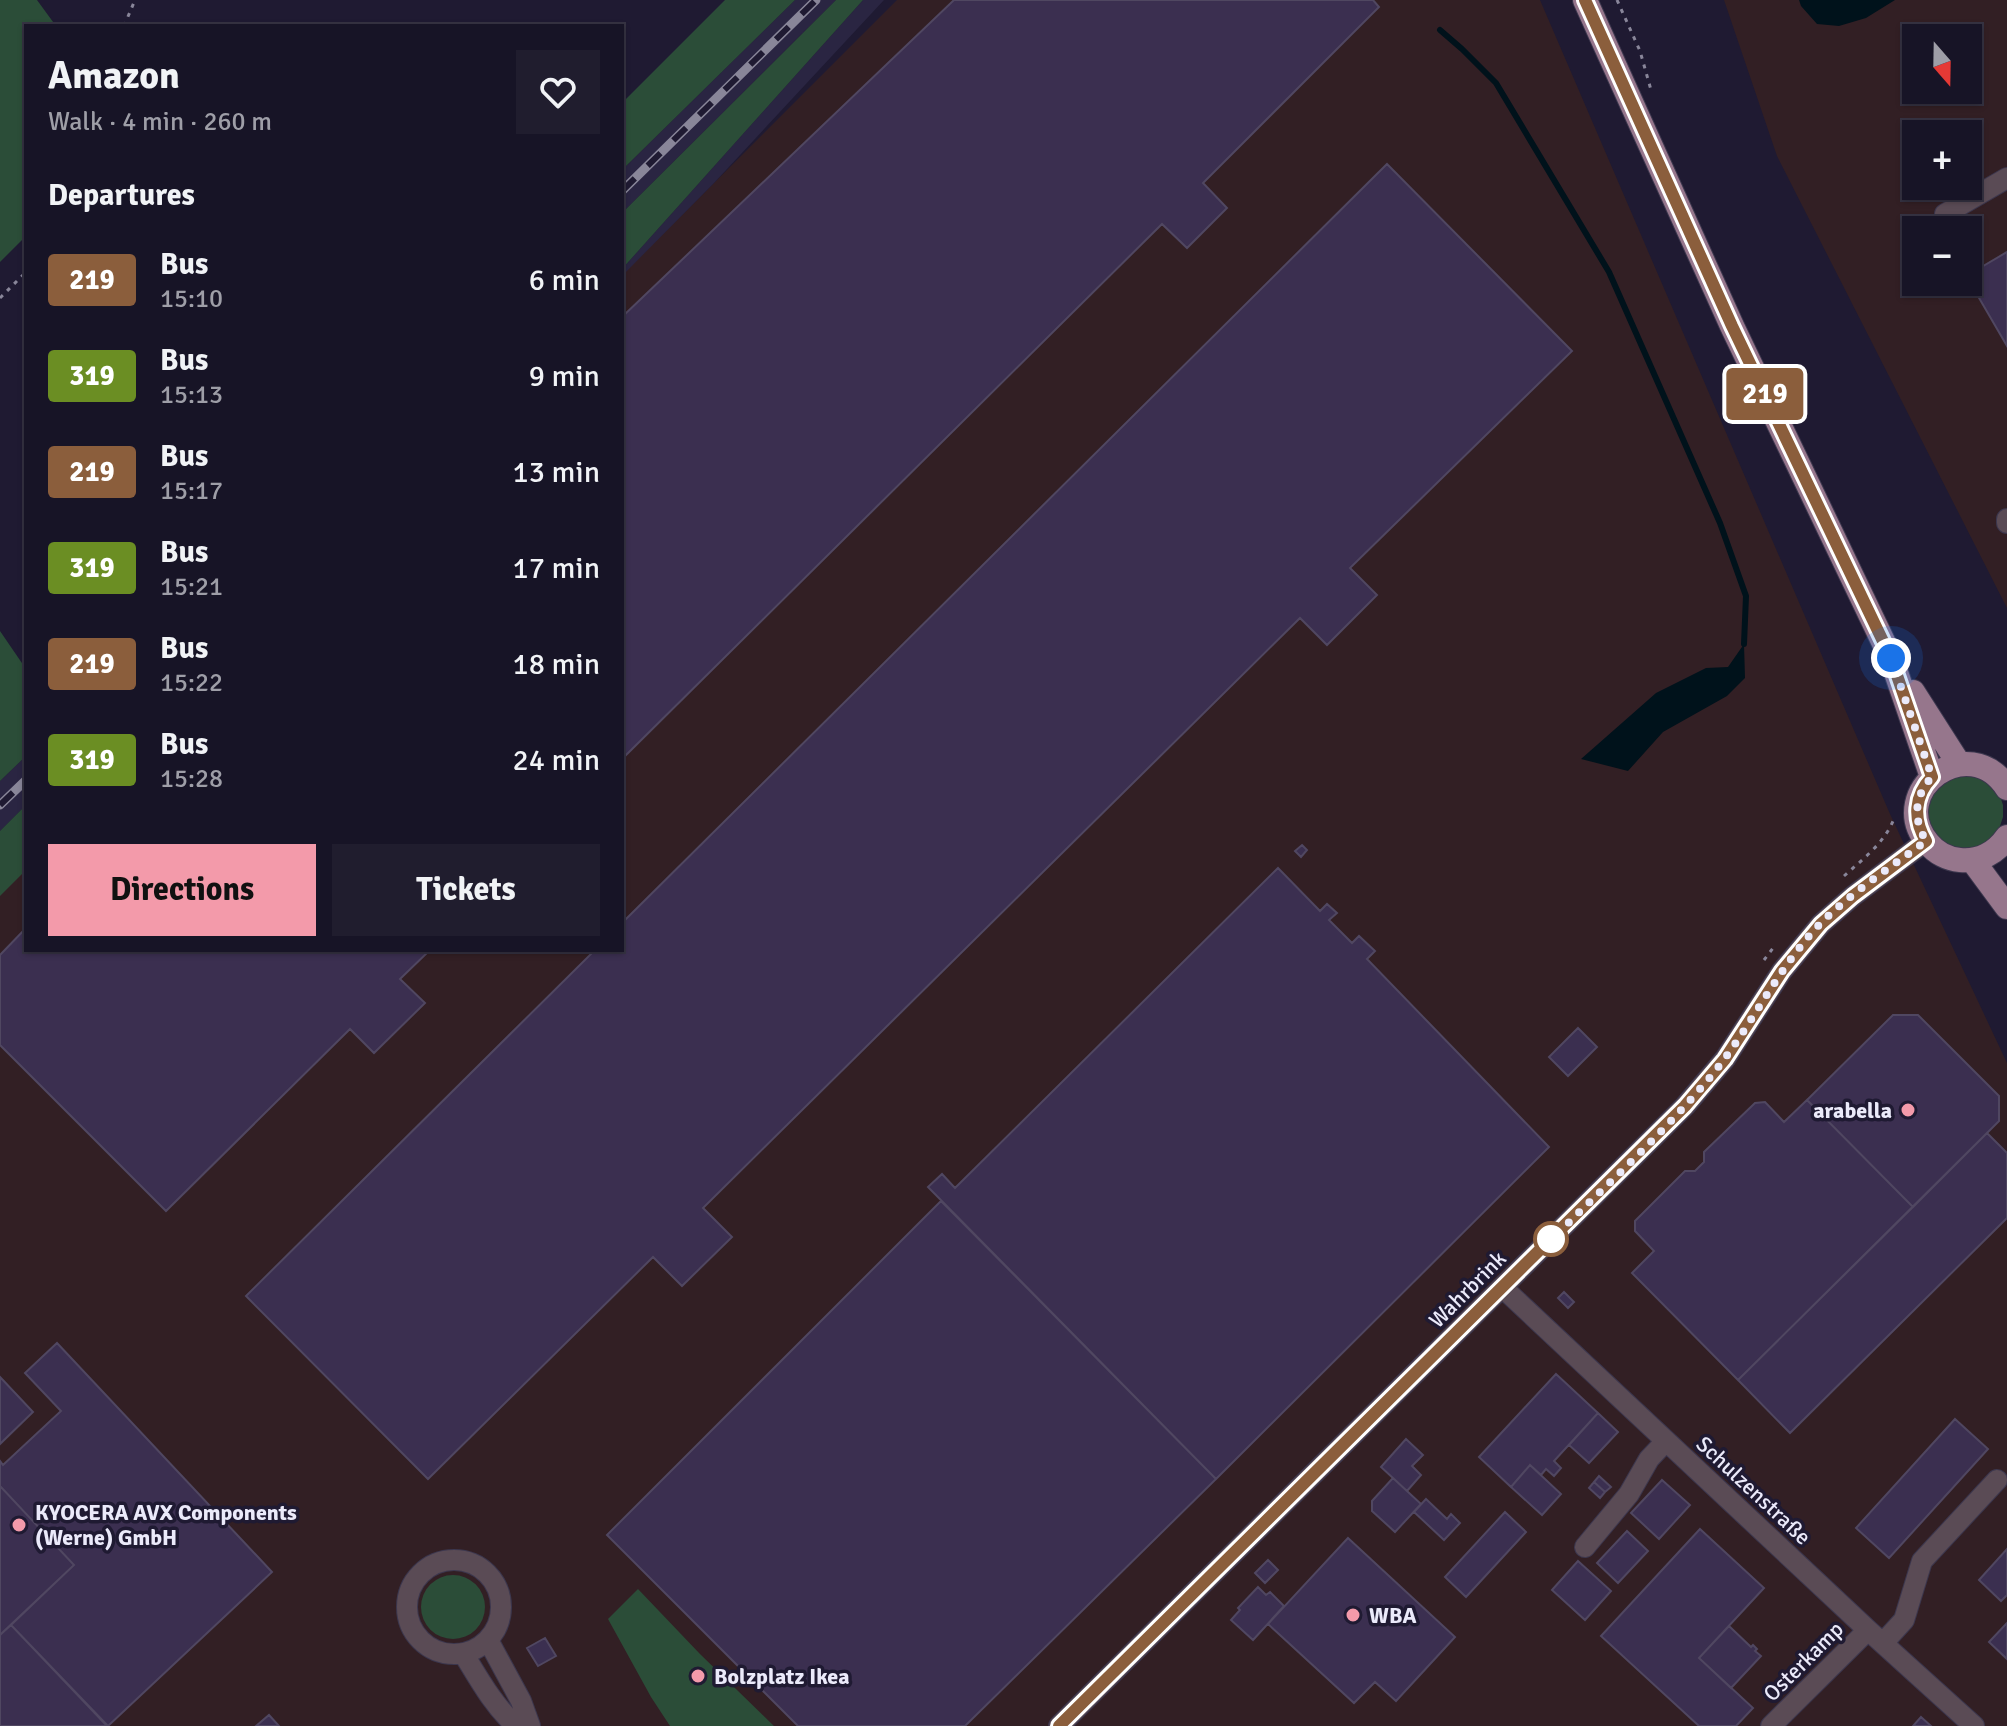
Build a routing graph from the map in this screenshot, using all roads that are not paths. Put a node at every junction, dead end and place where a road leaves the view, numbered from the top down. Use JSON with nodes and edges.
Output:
{"nodes":[{"id":1,"x":1585,"y":0,"type":"edge"},
{"id":2,"x":2007,"y":178,"type":"edge"},
{"id":3,"x":1945,"y":214,"type":"dead end"},
{"id":4,"x":1891,"y":658,"type":"junction"},
{"id":5,"x":1959,"y":764,"type":"junction"},
{"id":6,"x":1932,"y":777,"type":"junction"},
{"id":7,"x":2007,"y":788,"type":"edge"},
{"id":8,"x":1926,"y":841,"type":"junction"},
{"id":9,"x":2005,"y":850,"type":"edge"},
{"id":10,"x":1973,"y":861,"type":"junction"},
{"id":11,"x":2007,"y":907,"type":"edge"},
{"id":12,"x":1503,"y":1288,"type":"junction"},
{"id":13,"x":1666,"y":1441,"type":"junction"},
{"id":14,"x":1997,"y":1480,"type":"dead end"},
{"id":15,"x":1585,"y":1547,"type":"dead end"},
{"id":16,"x":1875,"y":1636,"type":"junction"},
{"id":17,"x":488,"y":1640,"type":"junction"},
{"id":18,"x":463,"y":1653,"type":"junction"},
{"id":19,"x":516,"y":1726,"type":"edge"},
{"id":20,"x":530,"y":1726,"type":"edge"},
{"id":21,"x":1059,"y":1726,"type":"edge"},
{"id":22,"x":1771,"y":1726,"type":"edge"},
{"id":23,"x":1974,"y":1726,"type":"edge"}],
"edges":[{"from":1,"to":4,"type":"main road"},
{"from":2,"to":3,"type":"street"},
{"from":4,"to":5,"type":"main road"},
{"from":4,"to":6,"type":"main road"},
{"from":5,"to":6,"type":"main road"},
{"from":5,"to":7,"type":"main road"},
{"from":6,"to":8,"type":"main road"},
{"from":8,"to":10,"type":"main road"},
{"from":8,"to":12,"type":"street","name":"Wahrbrink"},
{"from":9,"to":10,"type":"main road"},
{"from":10,"to":11,"type":"main road"},
{"from":12,"to":13,"type":"street","name":"Schulzenstraße"},
{"from":12,"to":21,"type":"street","name":"Wahrbrink"},
{"from":13,"to":15,"type":"street"},
{"from":13,"to":16,"type":"street","name":"Schulzenstraße"},
{"from":14,"to":16,"type":"street","name":"Osterkamp"},
{"from":16,"to":22,"type":"street","name":"Osterkamp"},
{"from":16,"to":23,"type":"street","name":"Schulzenstraße"},
{"from":17,"to":18,"type":"street"},
{"from":17,"to":18,"type":"street"},
{"from":17,"to":20,"type":"street"},
{"from":18,"to":19,"type":"street"}]}
